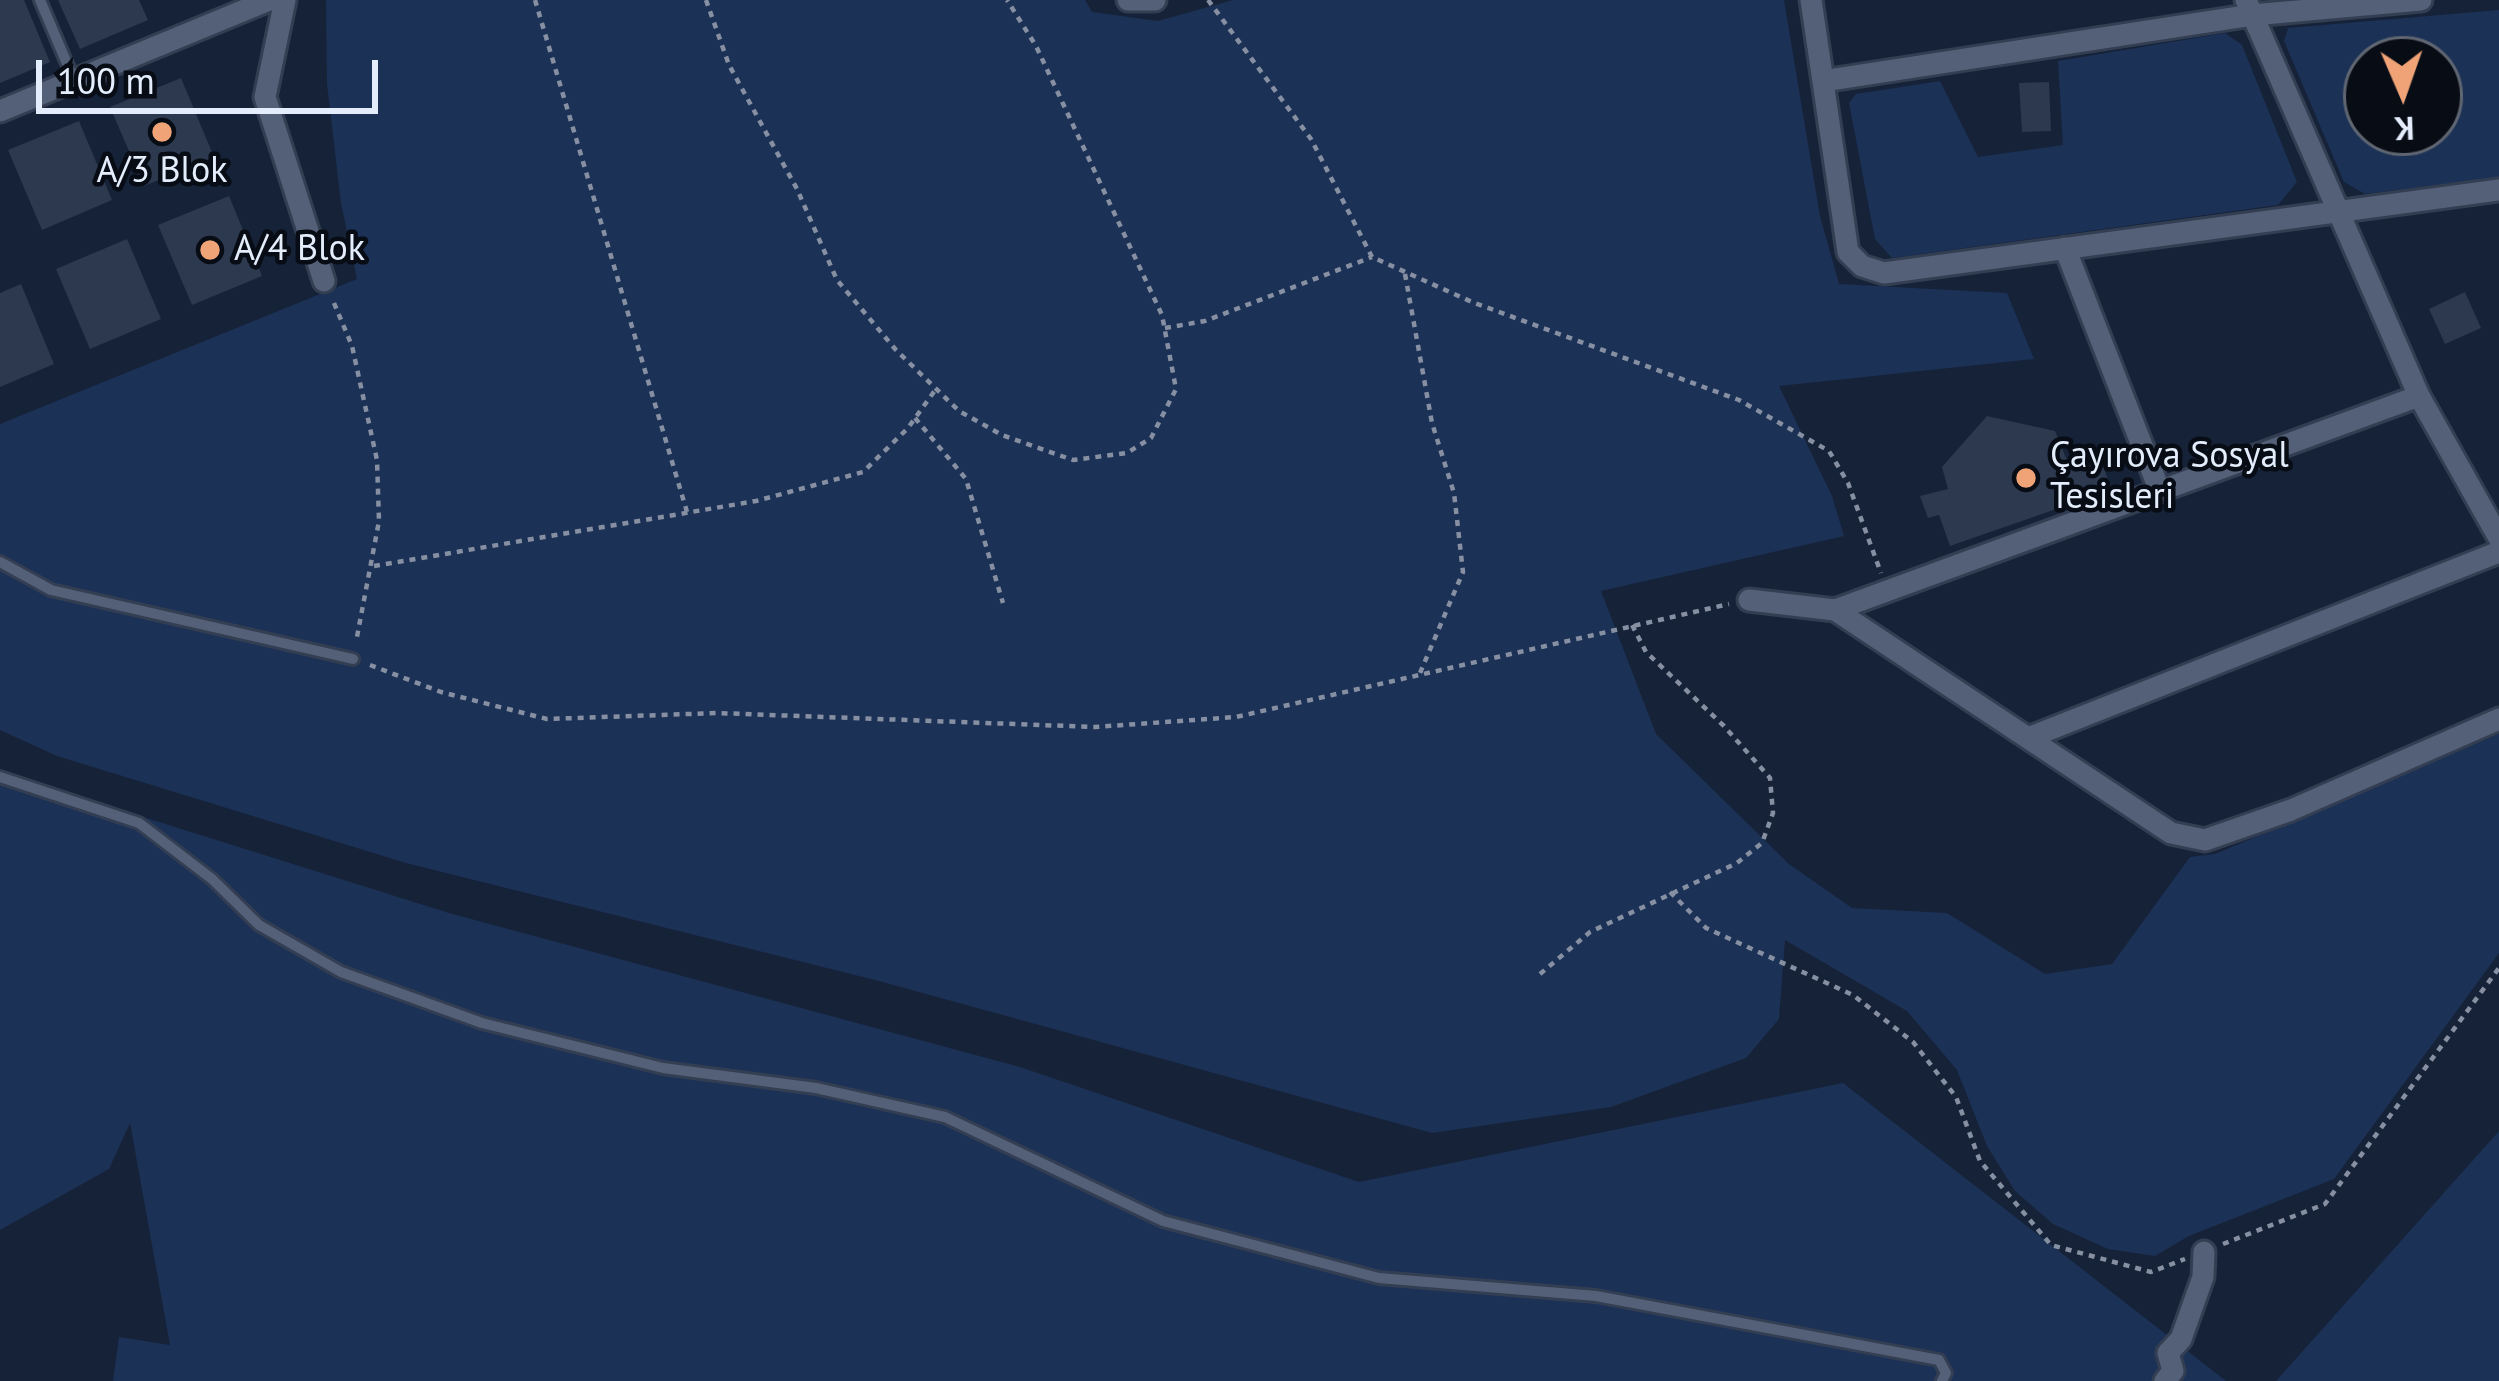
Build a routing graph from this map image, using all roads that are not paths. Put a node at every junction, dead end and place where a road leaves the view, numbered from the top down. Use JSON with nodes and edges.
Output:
{"nodes":[{"id":1,"x":40,"y":0,"type":"edge"},
{"id":2,"x":269,"y":0,"type":"edge"},
{"id":3,"x":285,"y":0,"type":"edge"},
{"id":4,"x":1128,"y":0,"type":"edge"},
{"id":5,"x":1155,"y":0,"type":"edge"},
{"id":6,"x":1811,"y":0,"type":"edge"},
{"id":7,"x":2421,"y":0,"type":"edge"},
{"id":8,"x":2249,"y":8,"type":"edge"},
{"id":9,"x":74,"y":80,"type":"junction"},
{"id":10,"x":1823,"y":81,"type":"junction"},
{"id":11,"x":0,"y":111,"type":"edge"},
{"id":12,"x":2499,"y":190,"type":"edge"},
{"id":13,"x":2335,"y":212,"type":"junction"},
{"id":14,"x":2065,"y":248,"type":"junction"},
{"id":15,"x":324,"y":281,"type":"road end"},
{"id":16,"x":2419,"y":396,"type":"junction"},
{"id":17,"x":2159,"y":489,"type":"junction"},
{"id":18,"x":2499,"y":538,"type":"edge"},
{"id":19,"x":2499,"y":552,"type":"edge"},
{"id":20,"x":0,"y":562,"type":"edge"},
{"id":21,"x":1749,"y":600,"type":"road end"},
{"id":22,"x":1835,"y":610,"type":"junction"},
{"id":23,"x":353,"y":659,"type":"road end"},
{"id":24,"x":2499,"y":719,"type":"edge"},
{"id":25,"x":2028,"y":738,"type":"junction"},
{"id":26,"x":0,"y":776,"type":"edge"},
{"id":27,"x":2204,"y":1252,"type":"road end"},
{"id":28,"x":1942,"y":1381,"type":"edge"},
{"id":29,"x":2164,"y":1381,"type":"edge"}],
"edges":[{"from":1,"to":9,"type":"lane"},
{"from":2,"to":9,"type":"street"},
{"from":3,"to":15,"type":"street"},
{"from":4,"to":5,"type":"street"},
{"from":6,"to":10,"type":"street"},
{"from":7,"to":8,"type":"street"},
{"from":8,"to":10,"type":"street"},
{"from":8,"to":13,"type":"street"},
{"from":9,"to":11,"type":"street"},
{"from":10,"to":14,"type":"street"},
{"from":12,"to":13,"type":"street"},
{"from":13,"to":14,"type":"street"},
{"from":13,"to":16,"type":"street"},
{"from":14,"to":17,"type":"street"},
{"from":16,"to":17,"type":"street"},
{"from":16,"to":18,"type":"street"},
{"from":17,"to":22,"type":"street"},
{"from":19,"to":25,"type":"street"},
{"from":20,"to":23,"type":"lane"},
{"from":21,"to":22,"type":"street"},
{"from":22,"to":25,"type":"street"},
{"from":24,"to":25,"type":"street"},
{"from":26,"to":28,"type":"lane"},
{"from":27,"to":29,"type":"street"}]}
